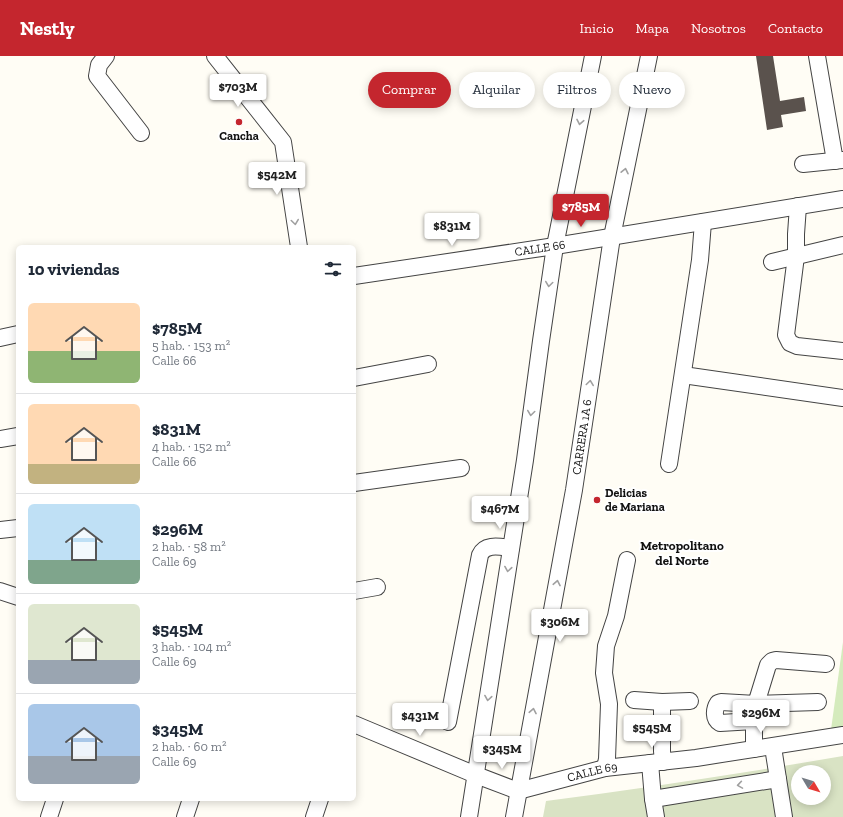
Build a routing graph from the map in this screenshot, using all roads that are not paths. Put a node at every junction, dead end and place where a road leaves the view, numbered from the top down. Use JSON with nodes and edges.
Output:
{"nodes":[{"id":1,"x":106,"y":56,"type":"edge"},
{"id":2,"x":215,"y":56,"type":"edge"},
{"id":3,"x":593,"y":56,"type":"edge"},
{"id":4,"x":649,"y":56,"type":"edge"},
{"id":5,"x":817,"y":56,"type":"edge"},
{"id":6,"x":141,"y":133,"type":"dead end"},
{"id":7,"x":839,"y":160,"type":"edge"},
{"id":8,"x":803,"y":164,"type":"dead end"},
{"id":9,"x":843,"y":199,"type":"edge"},
{"id":10,"x":798,"y":206,"type":"junction"},
{"id":11,"x":703,"y":222,"type":"junction"},
{"id":12,"x":612,"y":237,"type":"junction"},
{"id":13,"x":299,"y":245,"type":"edge"},
{"id":14,"x":843,"y":245,"type":"edge"},
{"id":15,"x":555,"y":246,"type":"junction"},
{"id":16,"x":796,"y":256,"type":"junction"},
{"id":17,"x":772,"y":262,"type":"dead end"},
{"id":18,"x":356,"y":276,"type":"edge"},
{"id":19,"x":16,"y":334,"type":"edge"},
{"id":20,"x":0,"y":338,"type":"edge"},
{"id":21,"x":843,"y":351,"type":"edge"},
{"id":22,"x":428,"y":364,"type":"dead end"},
{"id":23,"x":683,"y":375,"type":"junction"},
{"id":24,"x":356,"y":378,"type":"edge"},
{"id":25,"x":843,"y":398,"type":"edge"},
{"id":26,"x":16,"y":436,"type":"edge"},
{"id":27,"x":0,"y":439,"type":"edge"},
{"id":28,"x":669,"y":464,"type":"dead end"},
{"id":29,"x":461,"y":468,"type":"dead end"},
{"id":30,"x":356,"y":482,"type":"edge"},
{"id":31,"x":16,"y":528,"type":"edge"},
{"id":32,"x":0,"y":530,"type":"edge"},
{"id":33,"x":511,"y":548,"type":"junction"},
{"id":34,"x":627,"y":560,"type":"dead end"},
{"id":35,"x":377,"y":588,"type":"dead end"},
{"id":36,"x":356,"y":591,"type":"edge"},
{"id":37,"x":826,"y":664,"type":"dead end"},
{"id":38,"x":634,"y":700,"type":"dead end"},
{"id":39,"x":690,"y":701,"type":"dead end"},
{"id":40,"x":662,"y":702,"type":"junction"},
{"id":41,"x":818,"y":702,"type":"dead end"},
{"id":42,"x":756,"y":704,"type":"junction"},
{"id":43,"x":754,"y":721,"type":"junction"},
{"id":44,"x":448,"y":722,"type":"dead end"},
{"id":45,"x":356,"y":725,"type":"edge"},
{"id":46,"x":843,"y":735,"type":"edge"},
{"id":47,"x":773,"y":746,"type":"junction"},
{"id":48,"x":754,"y":749,"type":"junction"},
{"id":49,"x":656,"y":762,"type":"junction"},
{"id":50,"x":606,"y":764,"type":"junction"},
{"id":51,"x":476,"y":775,"type":"junction"},
{"id":52,"x":778,"y":779,"type":"junction"},
{"id":53,"x":518,"y":791,"type":"junction"},
{"id":54,"x":653,"y":799,"type":"junction"},
{"id":55,"x":55,"y":801,"type":"edge"},
{"id":56,"x":190,"y":801,"type":"edge"},
{"id":57,"x":319,"y":801,"type":"edge"},
{"id":58,"x":49,"y":817,"type":"edge"},
{"id":59,"x":185,"y":817,"type":"edge"},
{"id":60,"x":314,"y":817,"type":"edge"},
{"id":61,"x":469,"y":817,"type":"edge"},
{"id":62,"x":514,"y":817,"type":"edge"},
{"id":63,"x":656,"y":817,"type":"edge"},
{"id":64,"x":784,"y":817,"type":"edge"}],
"edges":[{"from":1,"to":6,"type":"street"},
{"from":2,"to":13,"type":"street","one_way":true},
{"from":3,"to":15,"type":"street","one_way":true},
{"from":12,"to":4,"type":"street","name":"CARRERA 1A 6","one_way":true},
{"from":5,"to":7,"type":"street"},
{"from":7,"to":8,"type":"street"},
{"from":9,"to":10,"type":"street","name":"CALLE 66"},
{"from":10,"to":11,"type":"street","name":"CALLE 66"},
{"from":10,"to":16,"type":"street"},
{"from":11,"to":12,"type":"street","name":"CALLE 66"},
{"from":11,"to":23,"type":"street"},
{"from":12,"to":15,"type":"street","name":"CALLE 66"},
{"from":53,"to":12,"type":"street","name":"CARRERA 1A 6","one_way":true},
{"from":14,"to":16,"type":"street"},
{"from":15,"to":18,"type":"street","name":"CALLE 66"},
{"from":15,"to":33,"type":"street","one_way":true},
{"from":16,"to":17,"type":"street"},
{"from":16,"to":21,"type":"street"},
{"from":19,"to":20,"type":"street"},
{"from":22,"to":24,"type":"street"},
{"from":23,"to":25,"type":"street"},
{"from":23,"to":28,"type":"street"},
{"from":26,"to":27,"type":"street"},
{"from":29,"to":30,"type":"street"},
{"from":31,"to":32,"type":"street"},
{"from":33,"to":44,"type":"street"},
{"from":33,"to":51,"type":"street","one_way":true},
{"from":34,"to":50,"type":"street"},
{"from":35,"to":36,"type":"street"},
{"from":37,"to":42,"type":"street"},
{"from":38,"to":40,"type":"street"},
{"from":39,"to":40,"type":"street"},
{"from":40,"to":49,"type":"street"},
{"from":41,"to":42,"type":"street"},
{"from":42,"to":43,"type":"street"},
{"from":42,"to":43,"type":"street"},
{"from":43,"to":48,"type":"street"},
{"from":45,"to":51,"type":"street"},
{"from":46,"to":47,"type":"street","name":"CALLE 69"},
{"from":47,"to":48,"type":"street","name":"CALLE 69"},
{"from":47,"to":52,"type":"street"},
{"from":48,"to":49,"type":"street","name":"CALLE 69"},
{"from":49,"to":50,"type":"street","name":"CALLE 69"},
{"from":49,"to":54,"type":"street"},
{"from":50,"to":53,"type":"street","name":"CALLE 69"},
{"from":51,"to":53,"type":"street"},
{"from":51,"to":61,"type":"street"},
{"from":52,"to":54,"type":"street","one_way":true},
{"from":52,"to":64,"type":"street"},
{"from":53,"to":62,"type":"street","name":"CARRERA 1A 6"},
{"from":54,"to":63,"type":"street"},
{"from":55,"to":58,"type":"street"},
{"from":56,"to":59,"type":"street"},
{"from":57,"to":60,"type":"street"}]}
